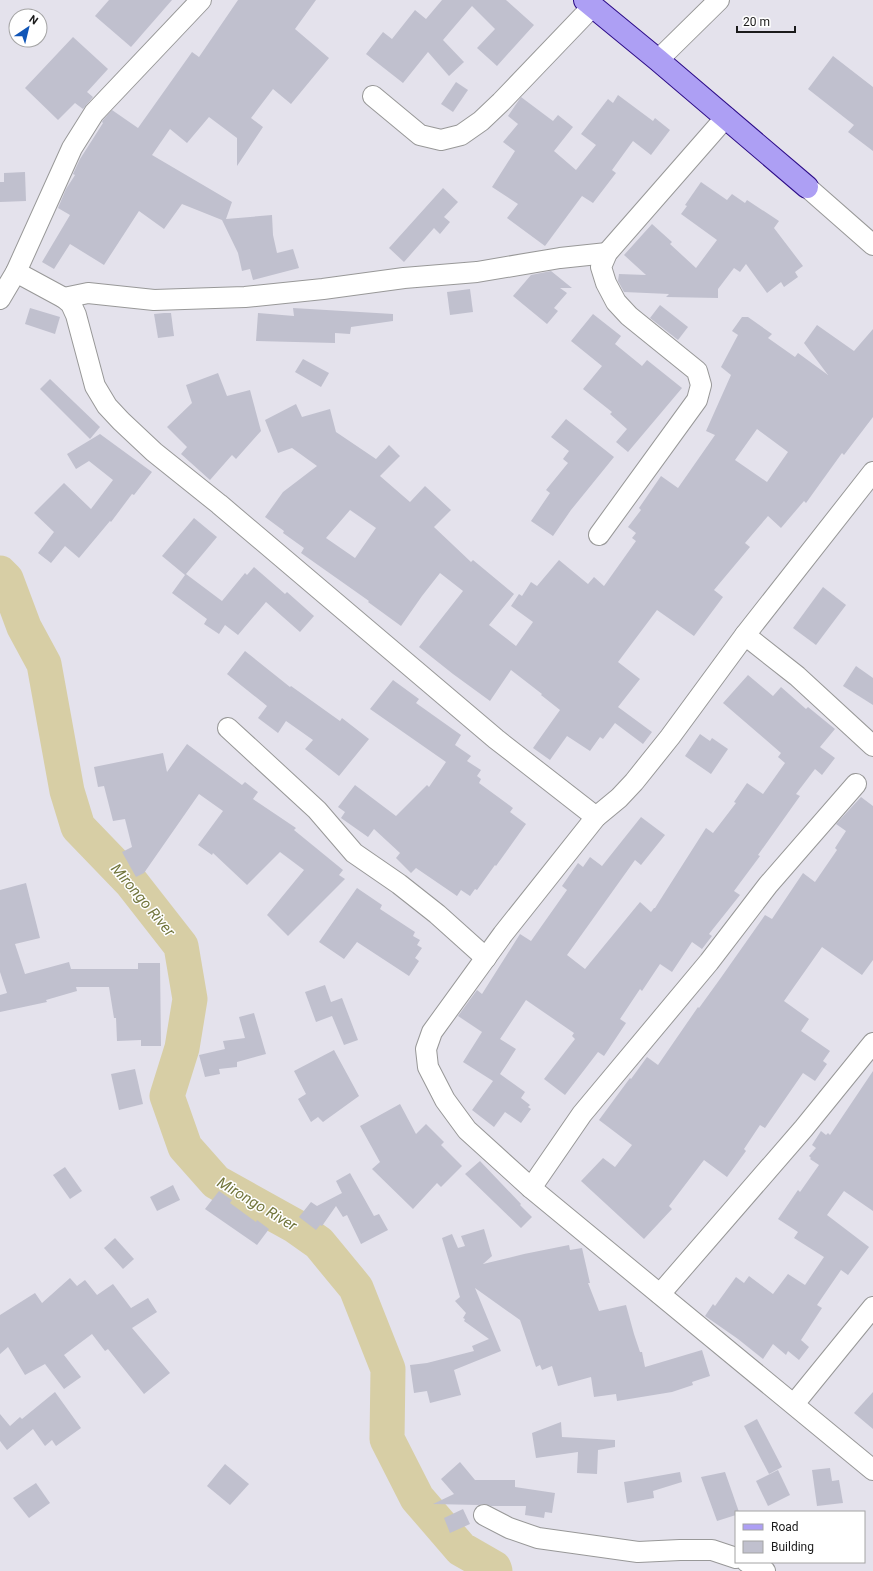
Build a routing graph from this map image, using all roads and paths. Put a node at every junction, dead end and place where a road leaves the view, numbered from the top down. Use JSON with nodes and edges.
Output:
{"nodes":[{"id":1,"x":201,"y":0,"type":"edge"},
{"id":2,"x":719,"y":0,"type":"edge"},
{"id":3,"x":588,"y":4,"type":"edge"},
{"id":4,"x":658,"y":60,"type":"junction"},
{"id":5,"x":373,"y":96,"type":"dead end"},
{"id":6,"x":726,"y":117,"type":"junction"},
{"id":7,"x":806,"y":187,"type":"joint"},
{"id":8,"x":873,"y":245,"type":"edge"},
{"id":9,"x":607,"y":253,"type":"junction"},
{"id":10,"x":16,"y":272,"type":"junction"},
{"id":11,"x":64,"y":298,"type":"junction"},
{"id":12,"x":0,"y":299,"type":"edge"},
{"id":13,"x":873,"y":472,"type":"edge"},
{"id":14,"x":599,"y":534,"type":"dead end"},
{"id":15,"x":745,"y":635,"type":"junction"},
{"id":16,"x":228,"y":728,"type":"dead end"},
{"id":17,"x":873,"y":746,"type":"edge"},
{"id":18,"x":856,"y":784,"type":"dead end"},
{"id":19,"x":596,"y":817,"type":"junction"},
{"id":20,"x":486,"y":958,"type":"junction"},
{"id":21,"x":873,"y":1043,"type":"edge"},
{"id":22,"x":531,"y":1188,"type":"junction"},
{"id":23,"x":660,"y":1294,"type":"junction"},
{"id":24,"x":873,"y":1307,"type":"edge"},
{"id":25,"x":794,"y":1404,"type":"junction"},
{"id":26,"x":873,"y":1470,"type":"edge"},
{"id":27,"x":484,"y":1515,"type":"dead end"},
{"id":28,"x":735,"y":1558,"type":"edge"},
{"id":29,"x":749,"y":1563,"type":"edge"},
{"id":30,"x":764,"y":1571,"type":"edge"}],
"edges":[{"from":1,"to":10,"type":"street"},
{"from":2,"to":4,"type":"street"},
{"from":3,"to":4,"type":"main road"},
{"from":3,"to":5,"type":"street"},
{"from":4,"to":6,"type":"main road"},
{"from":6,"to":7,"type":"main road"},
{"from":6,"to":9,"type":"street"},
{"from":7,"to":8,"type":"street"},
{"from":9,"to":11,"type":"street"},
{"from":9,"to":14,"type":"street"},
{"from":10,"to":11,"type":"street"},
{"from":10,"to":12,"type":"street"},
{"from":11,"to":19,"type":"street"},
{"from":13,"to":15,"type":"street"},
{"from":15,"to":17,"type":"street"},
{"from":15,"to":19,"type":"street"},
{"from":16,"to":20,"type":"street"},
{"from":18,"to":22,"type":"street"},
{"from":19,"to":20,"type":"street"},
{"from":20,"to":22,"type":"street"},
{"from":21,"to":23,"type":"street"},
{"from":22,"to":23,"type":"street"},
{"from":23,"to":25,"type":"street"},
{"from":24,"to":25,"type":"street"},
{"from":25,"to":26,"type":"street"},
{"from":27,"to":28,"type":"street"},
{"from":29,"to":30,"type":"street"}]}
